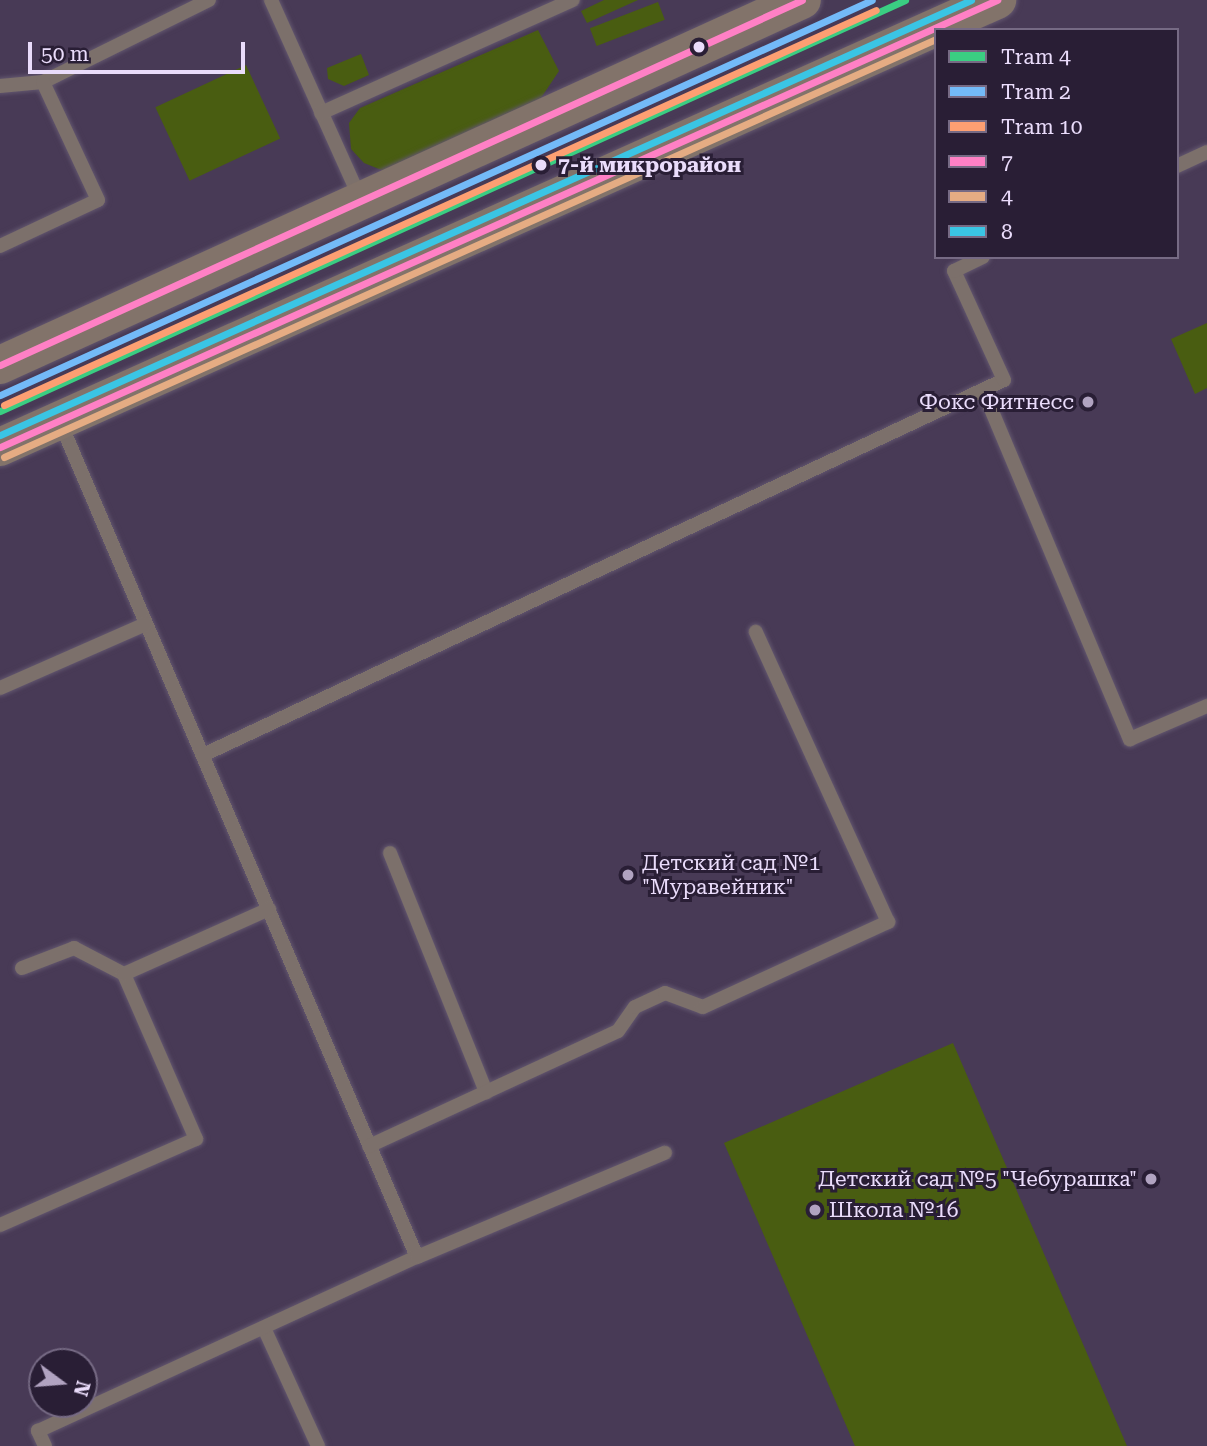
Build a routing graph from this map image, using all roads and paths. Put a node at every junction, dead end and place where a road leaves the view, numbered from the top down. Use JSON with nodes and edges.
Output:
{"nodes":[{"id":1,"x":209,"y":0,"type":"edge"},
{"id":2,"x":271,"y":0,"type":"edge"},
{"id":3,"x":573,"y":0,"type":"edge"},
{"id":4,"x":802,"y":0,"type":"edge"},
{"id":5,"x":997,"y":0,"type":"edge"},
{"id":6,"x":934,"y":28,"type":"edge"},
{"id":7,"x":934,"y":28,"type":"edge"},
{"id":8,"x":43,"y":82,"type":"junction"},
{"id":9,"x":0,"y":86,"type":"edge"},
{"id":10,"x":321,"y":113,"type":"junction"},
{"id":11,"x":1207,"y":152,"type":"edge"},
{"id":12,"x":1179,"y":165,"type":"edge"},
{"id":13,"x":360,"y":198,"type":"junction"},
{"id":14,"x":0,"y":246,"type":"edge"},
{"id":15,"x":979,"y":259,"type":"edge"},
{"id":16,"x":0,"y":365,"type":"edge"},
{"id":17,"x":983,"y":390,"type":"junction"},
{"id":18,"x":59,"y":420,"type":"junction"},
{"id":19,"x":0,"y":447,"type":"edge"},
{"id":20,"x":146,"y":624,"type":"junction"},
{"id":21,"x":756,"y":632,"type":"dead end"},
{"id":22,"x":0,"y":688,"type":"edge"},
{"id":23,"x":1207,"y":706,"type":"edge"},
{"id":24,"x":203,"y":755,"type":"junction"},
{"id":25,"x":390,"y":853,"type":"dead end"},
{"id":26,"x":269,"y":909,"type":"junction"},
{"id":27,"x":22,"y":968,"type":"dead end"},
{"id":28,"x":124,"y":974,"type":"junction"},
{"id":29,"x":486,"y":1092,"type":"junction"},
{"id":30,"x":369,"y":1146,"type":"junction"},
{"id":31,"x":666,"y":1153,"type":"dead end"},
{"id":32,"x":0,"y":1225,"type":"edge"},
{"id":33,"x":417,"y":1257,"type":"junction"},
{"id":34,"x":264,"y":1328,"type":"junction"},
{"id":35,"x":45,"y":1446,"type":"edge"},
{"id":36,"x":318,"y":1446,"type":"edge"}],
"edges":[{"from":1,"to":8,"type":"lane"},
{"from":2,"to":10,"type":"lane"},
{"from":3,"to":10,"type":"lane"},
{"from":4,"to":13,"type":"main road"},
{"from":5,"to":7,"type":"main road"},
{"from":6,"to":18,"type":"main road"},
{"from":8,"to":9,"type":"lane"},
{"from":8,"to":14,"type":"lane"},
{"from":10,"to":13,"type":"lane"},
{"from":11,"to":12,"type":"lane"},
{"from":13,"to":16,"type":"main road"},
{"from":15,"to":17,"type":"lane"},
{"from":17,"to":23,"type":"lane"},
{"from":17,"to":24,"type":"lane"},
{"from":18,"to":19,"type":"main road"},
{"from":18,"to":20,"type":"lane"},
{"from":20,"to":22,"type":"lane"},
{"from":20,"to":24,"type":"lane"},
{"from":21,"to":29,"type":"lane"},
{"from":24,"to":26,"type":"lane"},
{"from":25,"to":29,"type":"lane"},
{"from":26,"to":28,"type":"lane"},
{"from":26,"to":30,"type":"lane"},
{"from":27,"to":28,"type":"lane"},
{"from":28,"to":32,"type":"lane"},
{"from":29,"to":30,"type":"lane"},
{"from":30,"to":33,"type":"lane"},
{"from":31,"to":33,"type":"lane"},
{"from":33,"to":34,"type":"lane"},
{"from":34,"to":35,"type":"lane"},
{"from":34,"to":36,"type":"lane"}]}
